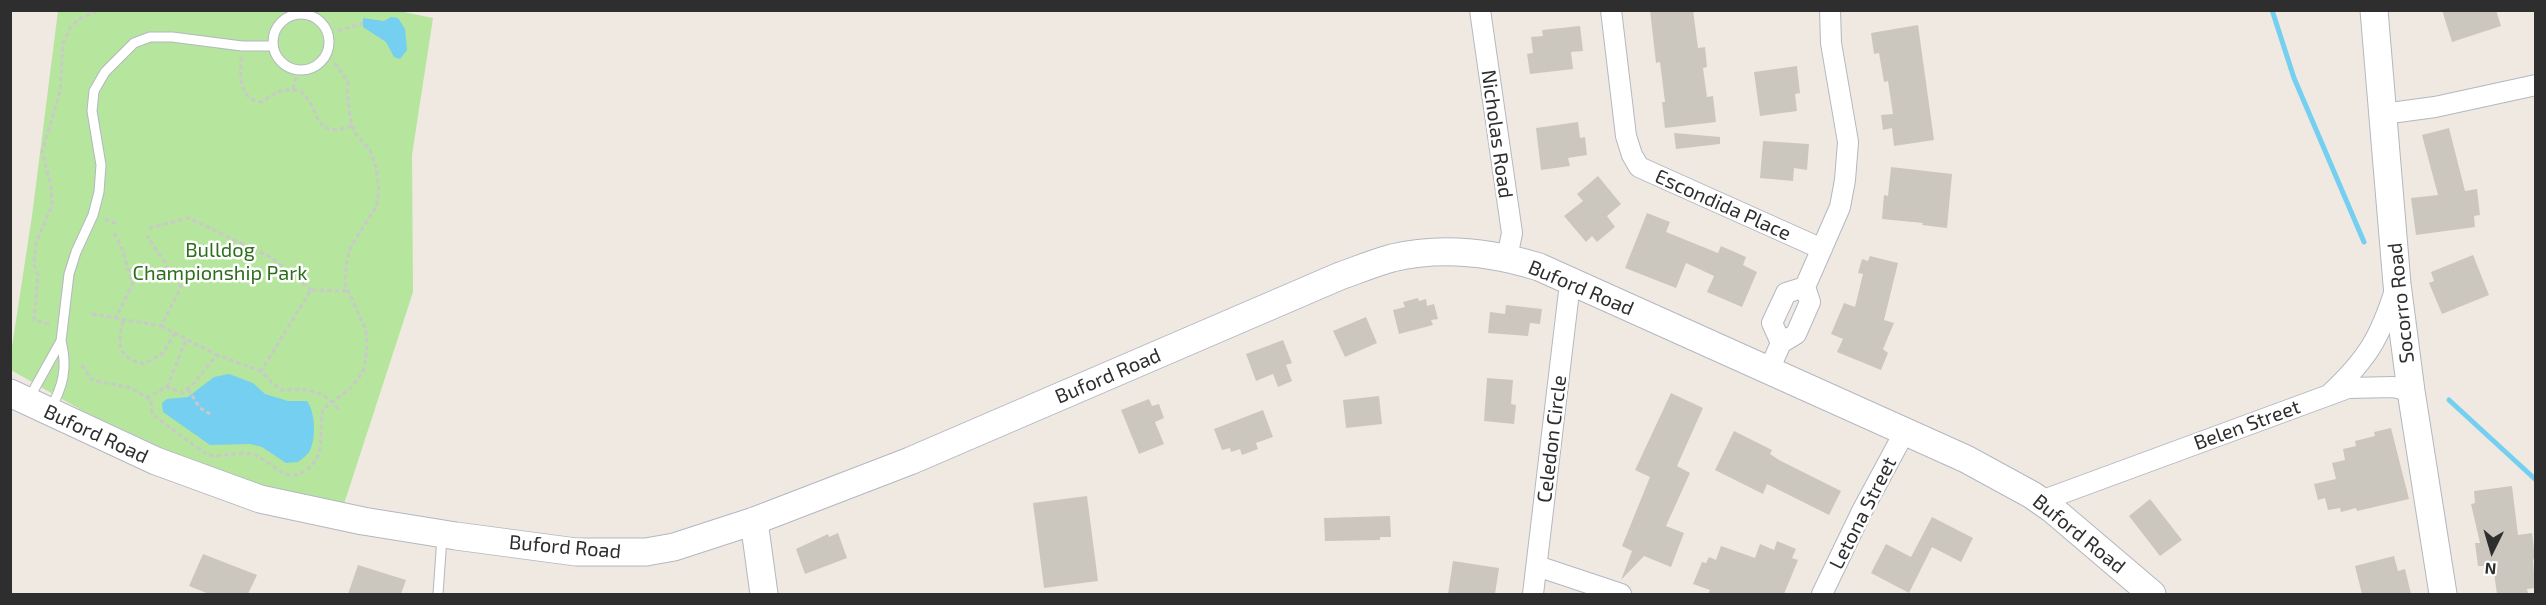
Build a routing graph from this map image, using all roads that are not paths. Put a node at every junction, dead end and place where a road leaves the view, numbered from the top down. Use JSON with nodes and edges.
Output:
{"nodes":[{"id":1,"x":1480,"y":10,"type":"edge"},
{"id":2,"x":1611,"y":10,"type":"edge"},
{"id":3,"x":1830,"y":10,"type":"edge"},
{"id":4,"x":2374,"y":10,"type":"edge"},
{"id":5,"x":289,"y":13,"type":"edge"},
{"id":6,"x":273,"y":45,"type":"junction"},
{"id":7,"x":2535,"y":85,"type":"edge"},
{"id":8,"x":2383,"y":114,"type":"junction"},
{"id":9,"x":1822,"y":249,"type":"junction"},
{"id":10,"x":1508,"y":258,"type":"junction"},
{"id":11,"x":1570,"y":283,"type":"junction"},
{"id":12,"x":2397,"y":284,"type":"junction"},
{"id":13,"x":61,"y":341,"type":"junction"},
{"id":14,"x":1769,"y":370,"type":"junction"},
{"id":15,"x":2411,"y":391,"type":"junction"},
{"id":16,"x":2329,"y":395,"type":"junction"},
{"id":17,"x":29,"y":403,"type":"edge"},
{"id":18,"x":1904,"y":433,"type":"junction"},
{"id":19,"x":2041,"y":501,"type":"junction"},
{"id":20,"x":754,"y":521,"type":"junction"},
{"id":21,"x":443,"y":534,"type":"junction"},
{"id":22,"x":1537,"y":566,"type":"junction"},
{"id":23,"x":438,"y":594,"type":"edge"},
{"id":24,"x":765,"y":594,"type":"edge"},
{"id":25,"x":1533,"y":594,"type":"edge"},
{"id":26,"x":1621,"y":594,"type":"edge"},
{"id":27,"x":1822,"y":594,"type":"edge"},
{"id":28,"x":2152,"y":594,"type":"edge"},
{"id":29,"x":2443,"y":594,"type":"edge"}],
"edges":[{"from":1,"to":10,"type":"street","name":"Nicholas Road"},
{"from":2,"to":9,"type":"street","name":"Escondida Place"},
{"from":3,"to":9,"type":"street"},
{"from":4,"to":8,"type":"street","name":"Socorro Road"},
{"from":5,"to":6,"type":"lane"},
{"from":5,"to":6,"type":"lane"},
{"from":6,"to":13,"type":"lane"},
{"from":7,"to":8,"type":"street"},
{"from":8,"to":12,"type":"street","name":"Socorro Road"},
{"from":9,"to":14,"type":"street"},
{"from":10,"to":11,"type":"street","name":"Buford Road"},
{"from":10,"to":20,"type":"street","name":"Buford Road"},
{"from":11,"to":14,"type":"street","name":"Buford Road"},
{"from":11,"to":22,"type":"street","name":"Celedon Circle"},
{"from":12,"to":15,"type":"street","name":"Socorro Road"},
{"from":12,"to":16,"type":"street","name":"Belen Street"},
{"from":13,"to":17,"type":"lane"},
{"from":13,"to":17,"type":"lane"},
{"from":14,"to":18,"type":"street","name":"Buford Road"},
{"from":15,"to":16,"type":"street"},
{"from":15,"to":29,"type":"street","name":"Socorro Road"},
{"from":16,"to":19,"type":"street","name":"Belen Street"},
{"from":17,"to":21,"type":"street","name":"Buford Road"},
{"from":18,"to":19,"type":"street","name":"Buford Road"},
{"from":18,"to":27,"type":"street","name":"Letona Street"},
{"from":19,"to":28,"type":"street","name":"Buford Road"},
{"from":20,"to":21,"type":"street","name":"Buford Road"},
{"from":20,"to":24,"type":"street"},
{"from":21,"to":23,"type":"lane"},
{"from":22,"to":25,"type":"street","name":"Celedon Circle"},
{"from":22,"to":26,"type":"street"}]}
